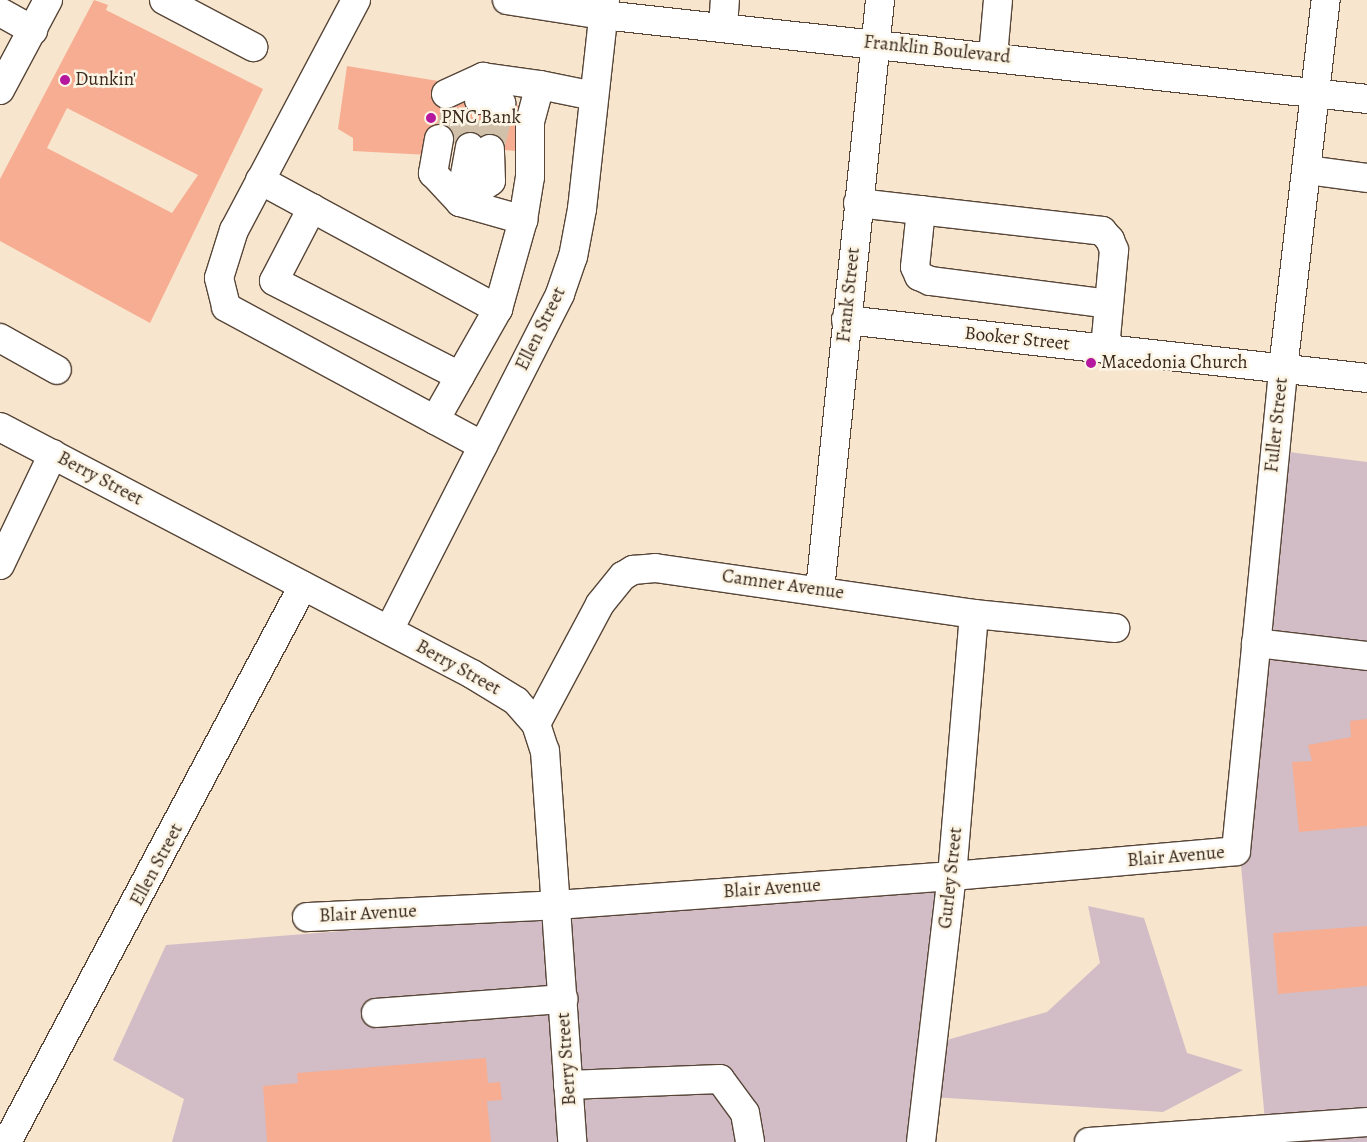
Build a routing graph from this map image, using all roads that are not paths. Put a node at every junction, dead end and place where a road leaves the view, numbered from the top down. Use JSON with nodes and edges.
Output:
{"nodes":[{"id":1,"x":48,"y":0,"type":"edge"},
{"id":2,"x":164,"y":0,"type":"edge"},
{"id":3,"x":356,"y":0,"type":"edge"},
{"id":4,"x":507,"y":0,"type":"edge"},
{"id":5,"x":725,"y":0,"type":"edge"},
{"id":6,"x":880,"y":0,"type":"edge"},
{"id":7,"x":998,"y":0,"type":"edge"},
{"id":8,"x":1326,"y":0,"type":"edge"},
{"id":9,"x":604,"y":7,"type":"edge"},
{"id":10,"x":0,"y":12,"type":"edge"},
{"id":11,"x":723,"y":27,"type":"junction"},
{"id":12,"x":33,"y":30,"type":"junction"},
{"id":13,"x":875,"y":43,"type":"junction"},
{"id":14,"x":253,"y":47,"type":"dead end"},
{"id":15,"x":993,"y":56,"type":"junction"},
{"id":16,"x":540,"y":85,"type":"junction"},
{"id":17,"x":0,"y":88,"type":"edge"},
{"id":18,"x":1316,"y":93,"type":"junction"},
{"id":19,"x":475,"y":96,"type":"dead end"},
{"id":20,"x":594,"y":96,"type":"junction"},
{"id":21,"x":1367,"y":99,"type":"edge"},
{"id":22,"x":465,"y":145,"type":"tunnel mouth"},
{"id":23,"x":1307,"y":170,"type":"junction"},
{"id":24,"x":1367,"y":178,"type":"edge"},
{"id":25,"x":260,"y":180,"type":"junction"},
{"id":26,"x":858,"y":203,"type":"junction"},
{"id":27,"x":312,"y":208,"type":"junction"},
{"id":28,"x":921,"y":210,"type":"junction"},
{"id":29,"x":523,"y":220,"type":"junction"},
{"id":30,"x":1109,"y":304,"type":"junction"},
{"id":31,"x":498,"y":308,"type":"junction"},
{"id":32,"x":846,"y":320,"type":"junction"},
{"id":33,"x":0,"y":338,"type":"edge"},
{"id":34,"x":1105,"y":349,"type":"junction"},
{"id":35,"x":1283,"y":369,"type":"junction"},
{"id":36,"x":57,"y":370,"type":"dead end"},
{"id":37,"x":460,"y":376,"type":"junction"},
{"id":38,"x":1367,"y":378,"type":"edge"},
{"id":39,"x":436,"y":420,"type":"junction"},
{"id":40,"x":0,"y":427,"type":"edge"},
{"id":41,"x":483,"y":446,"type":"junction"},
{"id":42,"x":53,"y":454,"type":"junction"},
{"id":43,"x":0,"y":565,"type":"edge"},
{"id":44,"x":304,"y":586,"type":"junction"},
{"id":45,"x":820,"y":590,"type":"junction"},
{"id":46,"x":974,"y":614,"type":"junction"},
{"id":47,"x":1115,"y":628,"type":"dead end"},
{"id":48,"x":389,"y":630,"type":"junction"},
{"id":49,"x":1256,"y":643,"type":"junction"},
{"id":50,"x":1367,"y":656,"type":"edge"},
{"id":51,"x":536,"y":724,"type":"junction"},
{"id":52,"x":1236,"y":852,"type":"joint"},
{"id":53,"x":952,"y":876,"type":"junction"},
{"id":54,"x":557,"y":905,"type":"junction"},
{"id":55,"x":307,"y":917,"type":"dead end"},
{"id":56,"x":563,"y":998,"type":"junction"},
{"id":57,"x":376,"y":1013,"type":"dead end"},
{"id":58,"x":568,"y":1085,"type":"junction"},
{"id":59,"x":1367,"y":1122,"type":"edge"},
{"id":60,"x":8,"y":1142,"type":"edge"},
{"id":61,"x":572,"y":1142,"type":"edge"},
{"id":62,"x":750,"y":1142,"type":"edge"},
{"id":63,"x":921,"y":1142,"type":"edge"},
{"id":64,"x":1089,"y":1142,"type":"edge"}],
"edges":[{"from":1,"to":12,"type":"street"},
{"from":2,"to":14,"type":"street"},
{"from":3,"to":25,"type":"street"},
{"from":4,"to":9,"type":"street","name":"Franklin Boulevard"},
{"from":5,"to":11,"type":"street"},
{"from":6,"to":13,"type":"street","name":"Frank Street"},
{"from":7,"to":15,"type":"street"},
{"from":8,"to":18,"type":"street","name":"Fuller Street"},
{"from":9,"to":11,"type":"street","name":"Franklin Boulevard"},
{"from":9,"to":20,"type":"street","name":"Ellen Street"},
{"from":10,"to":12,"type":"street"},
{"from":11,"to":13,"type":"street","name":"Franklin Boulevard"},
{"from":12,"to":17,"type":"street"},
{"from":13,"to":15,"type":"street","name":"Franklin Boulevard"},
{"from":13,"to":26,"type":"street","name":"Frank Street"},
{"from":15,"to":18,"type":"street","name":"Franklin Boulevard"},
{"from":16,"to":19,"type":"street"},
{"from":16,"to":20,"type":"street"},
{"from":16,"to":29,"type":"street"},
{"from":18,"to":21,"type":"street","name":"Franklin Boulevard"},
{"from":18,"to":23,"type":"street","name":"Fuller Street"},
{"from":20,"to":41,"type":"street","name":"Ellen Street"},
{"from":22,"to":29,"type":"street"},
{"from":23,"to":24,"type":"street"},
{"from":23,"to":35,"type":"street","name":"Fuller Street"},
{"from":25,"to":27,"type":"street"},
{"from":25,"to":39,"type":"street"},
{"from":26,"to":28,"type":"street"},
{"from":26,"to":32,"type":"street","name":"Frank Street"},
{"from":27,"to":31,"type":"street"},
{"from":27,"to":37,"type":"street"},
{"from":28,"to":30,"type":"street"},
{"from":28,"to":30,"type":"street"},
{"from":29,"to":31,"type":"street"},
{"from":30,"to":34,"type":"street"},
{"from":31,"to":37,"type":"street"},
{"from":32,"to":34,"type":"street","name":"Booker Street"},
{"from":32,"to":45,"type":"street","name":"Frank Street"},
{"from":33,"to":36,"type":"street"},
{"from":34,"to":35,"type":"street","name":"Booker Street"},
{"from":35,"to":38,"type":"street","name":"Booker Street"},
{"from":35,"to":49,"type":"street","name":"Fuller Street"},
{"from":37,"to":39,"type":"street"},
{"from":39,"to":41,"type":"street"},
{"from":40,"to":42,"type":"street","name":"Berry Street"},
{"from":41,"to":48,"type":"street","name":"Ellen Street"},
{"from":42,"to":43,"type":"street"},
{"from":42,"to":44,"type":"street","name":"Berry Street"},
{"from":44,"to":48,"type":"street","name":"Berry Street"},
{"from":44,"to":60,"type":"street","name":"Ellen Street"},
{"from":45,"to":46,"type":"street","name":"Camner Avenue"},
{"from":45,"to":51,"type":"street","name":"Camner Avenue"},
{"from":46,"to":47,"type":"street","name":"Camner Avenue"},
{"from":46,"to":53,"type":"street","name":"Gurley Street"},
{"from":48,"to":51,"type":"street","name":"Berry Street"},
{"from":49,"to":50,"type":"street"},
{"from":49,"to":52,"type":"street","name":"Fuller Street"},
{"from":51,"to":54,"type":"street","name":"Berry Street"},
{"from":52,"to":53,"type":"street","name":"Blair Avenue"},
{"from":53,"to":54,"type":"street","name":"Blair Avenue"},
{"from":53,"to":63,"type":"street","name":"Gurley Street"},
{"from":54,"to":55,"type":"street","name":"Blair Avenue"},
{"from":54,"to":56,"type":"street","name":"Berry Street"},
{"from":56,"to":57,"type":"street"},
{"from":56,"to":58,"type":"street","name":"Berry Street"},
{"from":58,"to":61,"type":"street","name":"Berry Street"},
{"from":58,"to":62,"type":"street"},
{"from":59,"to":64,"type":"street"}]}
